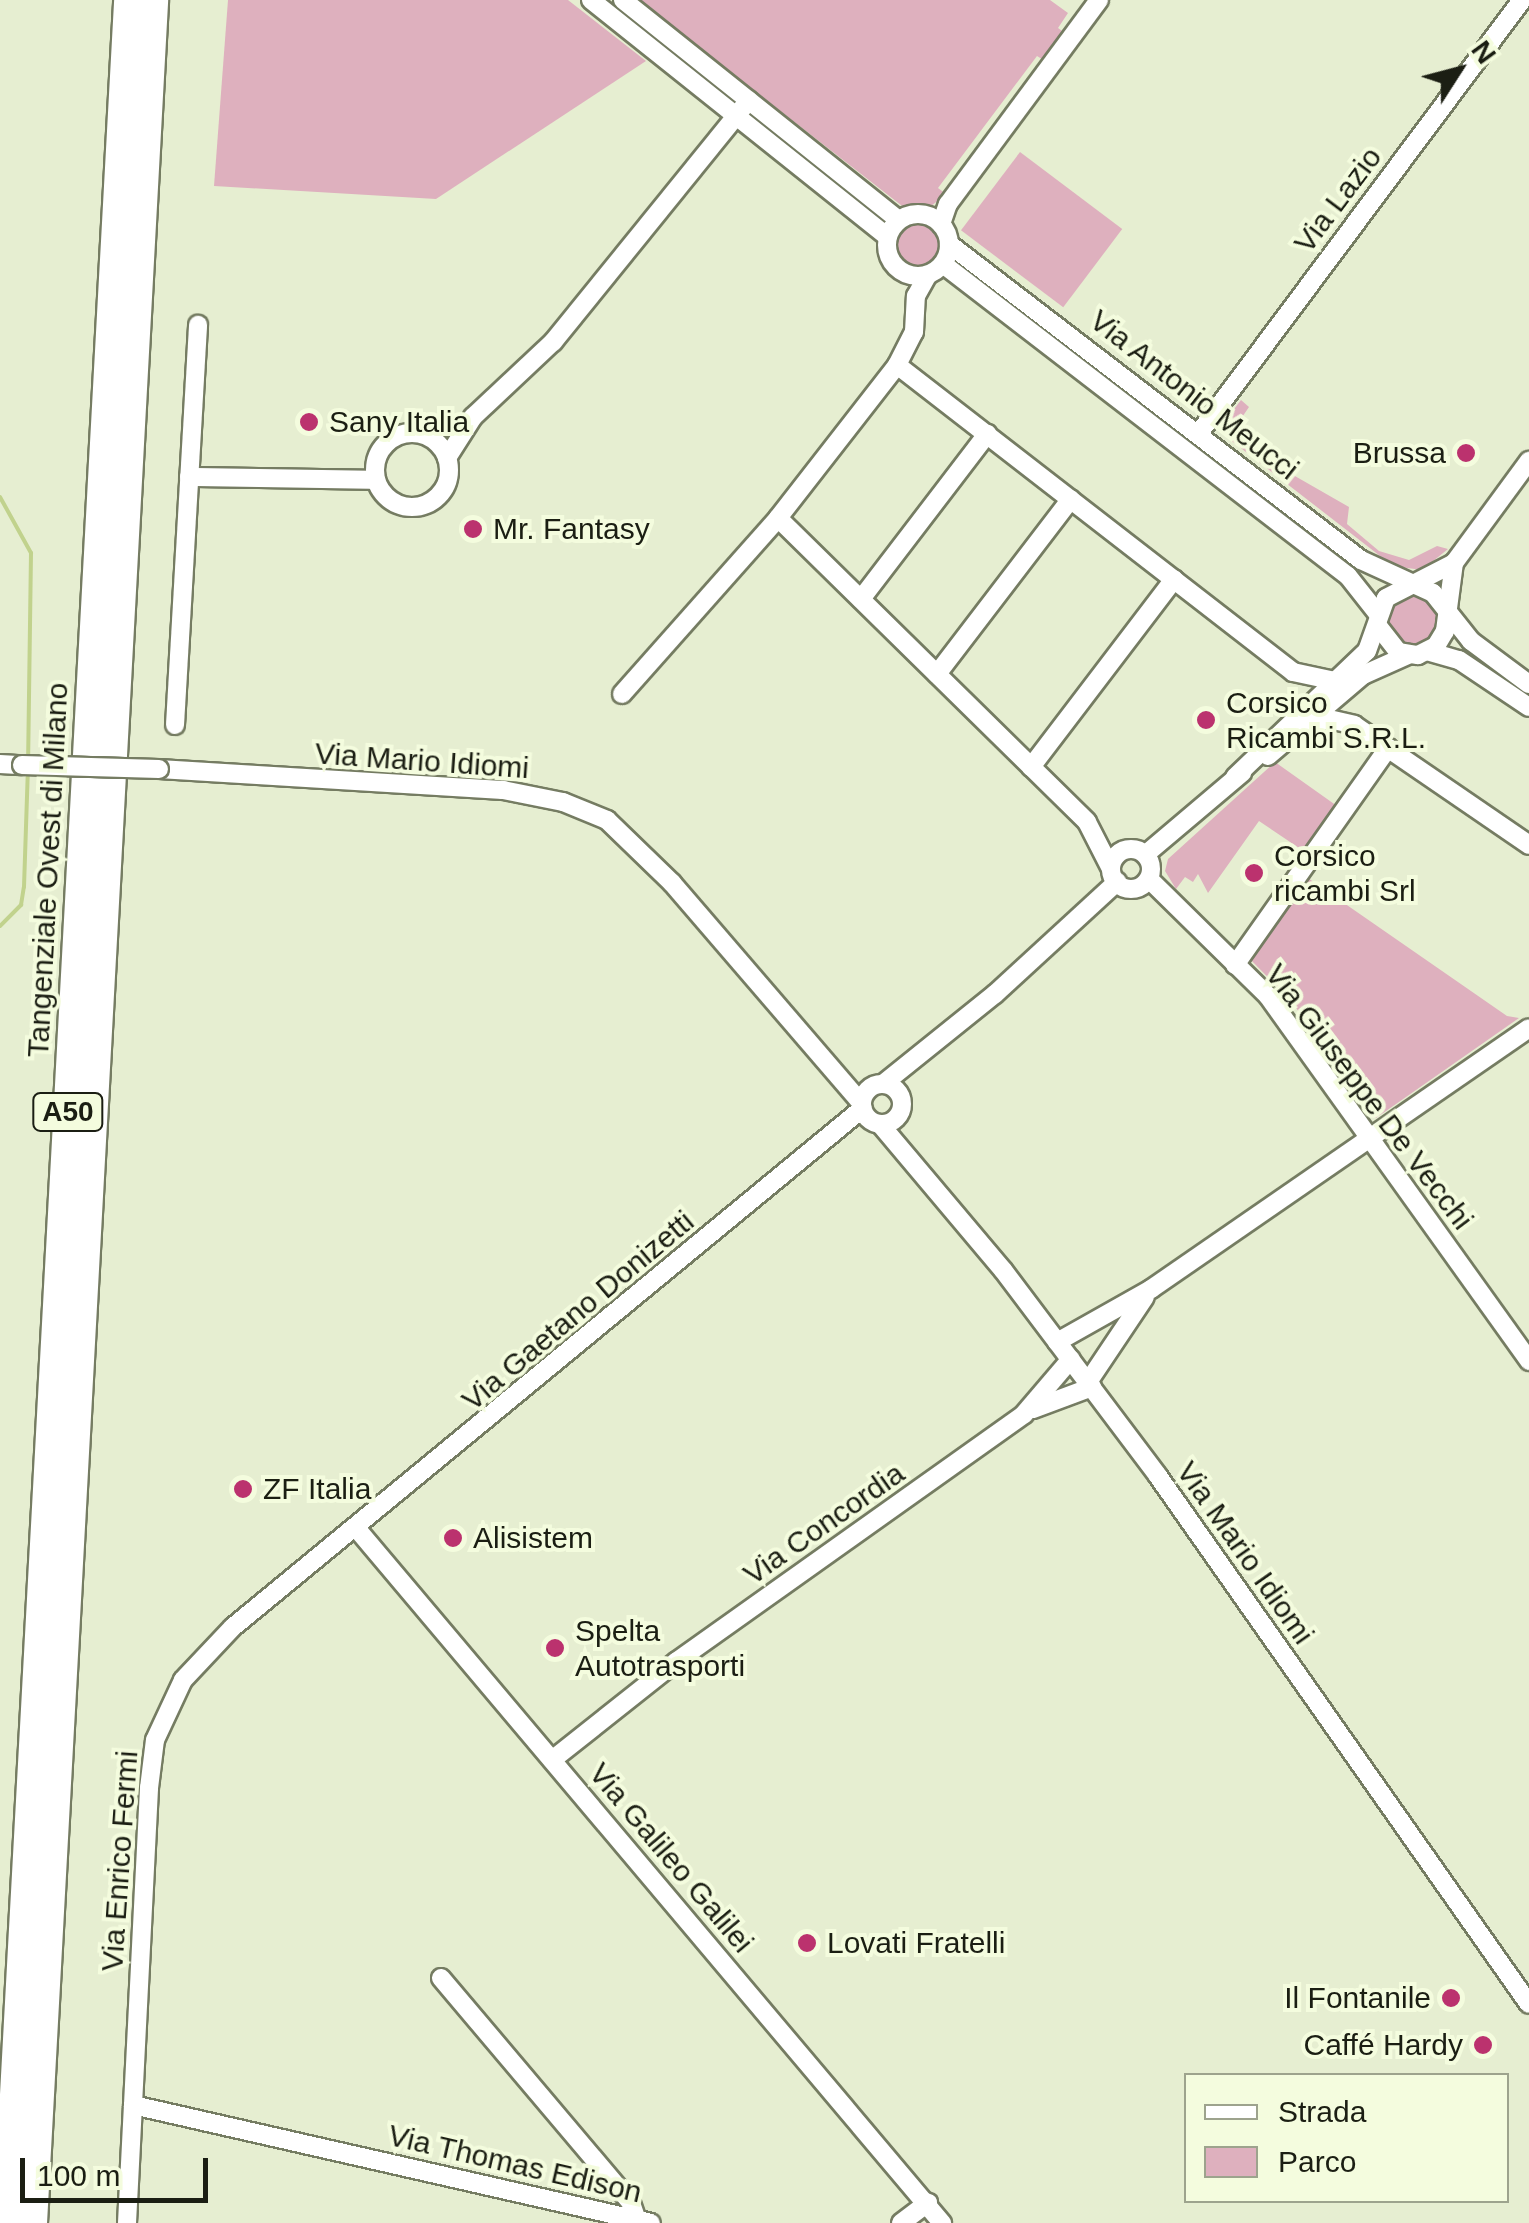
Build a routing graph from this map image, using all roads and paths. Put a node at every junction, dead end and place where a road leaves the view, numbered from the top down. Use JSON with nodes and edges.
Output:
{"nodes":[{"id":1,"x":128,"y":0,"type":"edge"},
{"id":2,"x":154,"y":0,"type":"edge"},
{"id":3,"x":590,"y":0,"type":"edge"},
{"id":4,"x":623,"y":0,"type":"edge"},
{"id":5,"x":1099,"y":0,"type":"edge"},
{"id":6,"x":1522,"y":0,"type":"edge"},
{"id":7,"x":750,"y":100,"type":"junction"},
{"id":8,"x":736,"y":116,"type":"junction"},
{"id":9,"x":899,"y":220,"type":"junction"},
{"id":10,"x":935,"y":220,"type":"junction"},
{"id":11,"x":887,"y":236,"type":"junction"},
{"id":12,"x":949,"y":244,"type":"junction"},
{"id":13,"x":943,"y":264,"type":"junction"},
{"id":14,"x":900,"y":272,"type":"junction"},
{"id":15,"x":926,"y":276,"type":"junction"},
{"id":16,"x":914,"y":308,"type":"junction"},
{"id":17,"x":198,"y":325,"type":"dead end"},
{"id":18,"x":898,"y":365,"type":"junction"},
{"id":19,"x":473,"y":417,"type":"junction"},
{"id":20,"x":422,"y":434,"type":"junction"},
{"id":21,"x":987,"y":434,"type":"junction"},
{"id":22,"x":1199,"y":434,"type":"junction"},
{"id":23,"x":448,"y":458,"type":"junction"},
{"id":24,"x":1529,"y":462,"type":"edge"},
{"id":25,"x":190,"y":477,"type":"junction"},
{"id":26,"x":376,"y":480,"type":"junction"},
{"id":27,"x":1071,"y":499,"type":"junction"},
{"id":28,"x":778,"y":518,"type":"junction"},
{"id":29,"x":1454,"y":563,"type":"junction"},
{"id":30,"x":1174,"y":579,"type":"junction"},
{"id":31,"x":1408,"y":586,"type":"junction"},
{"id":32,"x":861,"y":599,"type":"junction"},
{"id":33,"x":1445,"y":612,"type":"junction"},
{"id":34,"x":1378,"y":620,"type":"junction"},
{"id":35,"x":1427,"y":652,"type":"junction"},
{"id":36,"x":1408,"y":655,"type":"junction"},
{"id":37,"x":1293,"y":672,"type":"junction"},
{"id":38,"x":937,"y":674,"type":"junction"},
{"id":39,"x":1529,"y":684,"type":"edge"},
{"id":40,"x":1340,"y":685,"type":"junction"},
{"id":41,"x":622,"y":694,"type":"dead end"},
{"id":42,"x":1529,"y":707,"type":"edge"},
{"id":43,"x":1300,"y":710,"type":"junction"},
{"id":44,"x":176,"y":724,"type":"dead end"},
{"id":45,"x":1354,"y":724,"type":"junction"},
{"id":46,"x":1296,"y":732,"type":"junction"},
{"id":47,"x":1388,"y":748,"type":"junction"},
{"id":48,"x":0,"y":764,"type":"edge"},
{"id":49,"x":1031,"y":767,"type":"junction"},
{"id":50,"x":1235,"y":777,"type":"junction"},
{"id":51,"x":1088,"y":822,"type":"junction"},
{"id":52,"x":1529,"y":845,"type":"edge"},
{"id":53,"x":1139,"y":852,"type":"junction"},
{"id":54,"x":1114,"y":875,"type":"junction"},
{"id":55,"x":1149,"y":879,"type":"junction"},
{"id":56,"x":1235,"y":966,"type":"junction"},
{"id":57,"x":1526,"y":1038,"type":"edge"},
{"id":58,"x":912,"y":1065,"type":"junction"},
{"id":59,"x":841,"y":1078,"type":"junction"},
{"id":60,"x":878,"y":1086,"type":"junction"},
{"id":61,"x":901,"y":1098,"type":"junction"},
{"id":62,"x":875,"y":1116,"type":"junction"},
{"id":63,"x":1368,"y":1137,"type":"junction"},
{"id":64,"x":1151,"y":1289,"type":"junction"},
{"id":65,"x":1058,"y":1342,"type":"junction"},
{"id":66,"x":1071,"y":1360,"type":"junction"},
{"id":67,"x":1529,"y":1361,"type":"edge"},
{"id":68,"x":1090,"y":1385,"type":"junction"},
{"id":69,"x":1024,"y":1414,"type":"junction"},
{"id":70,"x":357,"y":1528,"type":"junction"},
{"id":71,"x":552,"y":1760,"type":"junction"},
{"id":72,"x":441,"y":1978,"type":"dead end"},
{"id":73,"x":1529,"y":2004,"type":"edge"},
{"id":74,"x":134,"y":2105,"type":"junction"},
{"id":75,"x":928,"y":2203,"type":"junction"},
{"id":76,"x":644,"y":2222,"type":"edge"},
{"id":77,"x":7,"y":2223,"type":"edge"},
{"id":78,"x":33,"y":2223,"type":"edge"},
{"id":79,"x":127,"y":2223,"type":"edge"},
{"id":80,"x":901,"y":2223,"type":"edge"},
{"id":81,"x":942,"y":2223,"type":"edge"}],
"edges":[{"from":1,"to":77,"type":"highway","name":"Tangenziale Ovest di Milano","number":"A50"},
{"from":2,"to":78,"type":"highway","name":"Tangenziale Ovest di Milano","number":"A50"},
{"from":3,"to":8,"type":"street"},
{"from":4,"to":7,"type":"street"},
{"from":5,"to":10,"type":"street"},
{"from":6,"to":22,"type":"street","name":"Via Lazio"},
{"from":7,"to":8,"type":"street"},
{"from":7,"to":9,"type":"street"},
{"from":8,"to":11,"type":"street"},
{"from":8,"to":19,"type":"street"},
{"from":9,"to":10,"type":"street"},
{"from":9,"to":11,"type":"street"},
{"from":10,"to":12,"type":"street"},
{"from":11,"to":14,"type":"street"},
{"from":12,"to":13,"type":"street"},
{"from":12,"to":22,"type":"street","name":"Via Antonio Meucci"},
{"from":13,"to":15,"type":"street"},
{"from":13,"to":34,"type":"street","name":"Via Antonio Meucci"},
{"from":14,"to":15,"type":"street"},
{"from":14,"to":16,"type":"street"},
{"from":15,"to":16,"type":"street"},
{"from":16,"to":18,"type":"street"},
{"from":17,"to":25,"type":"street"},
{"from":18,"to":21,"type":"street"},
{"from":18,"to":28,"type":"street"},
{"from":19,"to":20,"type":"street"},
{"from":19,"to":23,"type":"street"},
{"from":20,"to":23,"type":"street"},
{"from":20,"to":26,"type":"street"},
{"from":21,"to":27,"type":"street"},
{"from":21,"to":32,"type":"street"},
{"from":22,"to":31,"type":"street","name":"Via Antonio Meucci"},
{"from":23,"to":26,"type":"street"},
{"from":24,"to":29,"type":"street"},
{"from":25,"to":26,"type":"street"},
{"from":25,"to":44,"type":"street"},
{"from":27,"to":30,"type":"street"},
{"from":27,"to":38,"type":"street"},
{"from":28,"to":32,"type":"street"},
{"from":28,"to":41,"type":"street"},
{"from":29,"to":31,"type":"street"},
{"from":29,"to":33,"type":"street"},
{"from":30,"to":37,"type":"street"},
{"from":30,"to":49,"type":"street"},
{"from":31,"to":33,"type":"street"},
{"from":31,"to":34,"type":"street"},
{"from":32,"to":38,"type":"street"},
{"from":33,"to":35,"type":"street"},
{"from":33,"to":39,"type":"street"},
{"from":34,"to":36,"type":"street"},
{"from":34,"to":40,"type":"street"},
{"from":35,"to":36,"type":"street"},
{"from":35,"to":42,"type":"street"},
{"from":36,"to":40,"type":"street"},
{"from":37,"to":40,"type":"street"},
{"from":37,"to":43,"type":"street"},
{"from":38,"to":49,"type":"street"},
{"from":40,"to":43,"type":"street"},
{"from":40,"to":45,"type":"street"},
{"from":40,"to":46,"type":"street"},
{"from":43,"to":50,"type":"street"},
{"from":45,"to":46,"type":"street"},
{"from":45,"to":47,"type":"street"},
{"from":46,"to":50,"type":"street"},
{"from":47,"to":52,"type":"street"},
{"from":47,"to":56,"type":"street"},
{"from":48,"to":59,"type":"street","name":"Via Mario Idiomi","bridge":true},
{"from":49,"to":51,"type":"street"},
{"from":50,"to":53,"type":"street"},
{"from":51,"to":53,"type":"street"},
{"from":51,"to":54,"type":"street"},
{"from":53,"to":54,"type":"street"},
{"from":53,"to":55,"type":"street"},
{"from":54,"to":55,"type":"street"},
{"from":54,"to":58,"type":"street"},
{"from":55,"to":56,"type":"street","name":"Via Giuseppe De Vecchi"},
{"from":56,"to":63,"type":"street","name":"Via Giuseppe De Vecchi"},
{"from":57,"to":63,"type":"street"},
{"from":58,"to":60,"type":"street"},
{"from":58,"to":61,"type":"street"},
{"from":59,"to":60,"type":"street"},
{"from":59,"to":62,"type":"street","name":"Via Mario Idiomi"},
{"from":60,"to":61,"type":"street"},
{"from":60,"to":62,"type":"street","name":"Via Gaetano Donizetti"},
{"from":61,"to":62,"type":"street"},
{"from":62,"to":65,"type":"street","name":"Via Mario Idiomi"},
{"from":62,"to":70,"type":"street","name":"Via Gaetano Donizetti"},
{"from":63,"to":64,"type":"street"},
{"from":63,"to":67,"type":"street","name":"Via Giuseppe De Vecchi"},
{"from":64,"to":65,"type":"street"},
{"from":64,"to":68,"type":"street"},
{"from":65,"to":66,"type":"street","name":"Via Mario Idiomi"},
{"from":66,"to":68,"type":"street","name":"Via Mario Idiomi"},
{"from":66,"to":69,"type":"street","name":"Via Concordia"},
{"from":68,"to":69,"type":"street"},
{"from":68,"to":73,"type":"street","name":"Via Mario Idiomi"},
{"from":69,"to":71,"type":"street","name":"Via Concordia"},
{"from":70,"to":71,"type":"street","name":"Via Galileo Galilei"},
{"from":70,"to":74,"type":"street","name":"Via Enrico Fermi"},
{"from":71,"to":75,"type":"street","name":"Via Galileo Galilei"},
{"from":72,"to":76,"type":"street"},
{"from":74,"to":76,"type":"street","name":"Via Thomas Edison"},
{"from":74,"to":79,"type":"street","name":"Via Enrico Fermi"},
{"from":75,"to":80,"type":"street"},
{"from":75,"to":81,"type":"street","name":"Via Galileo Galilei"}]}
